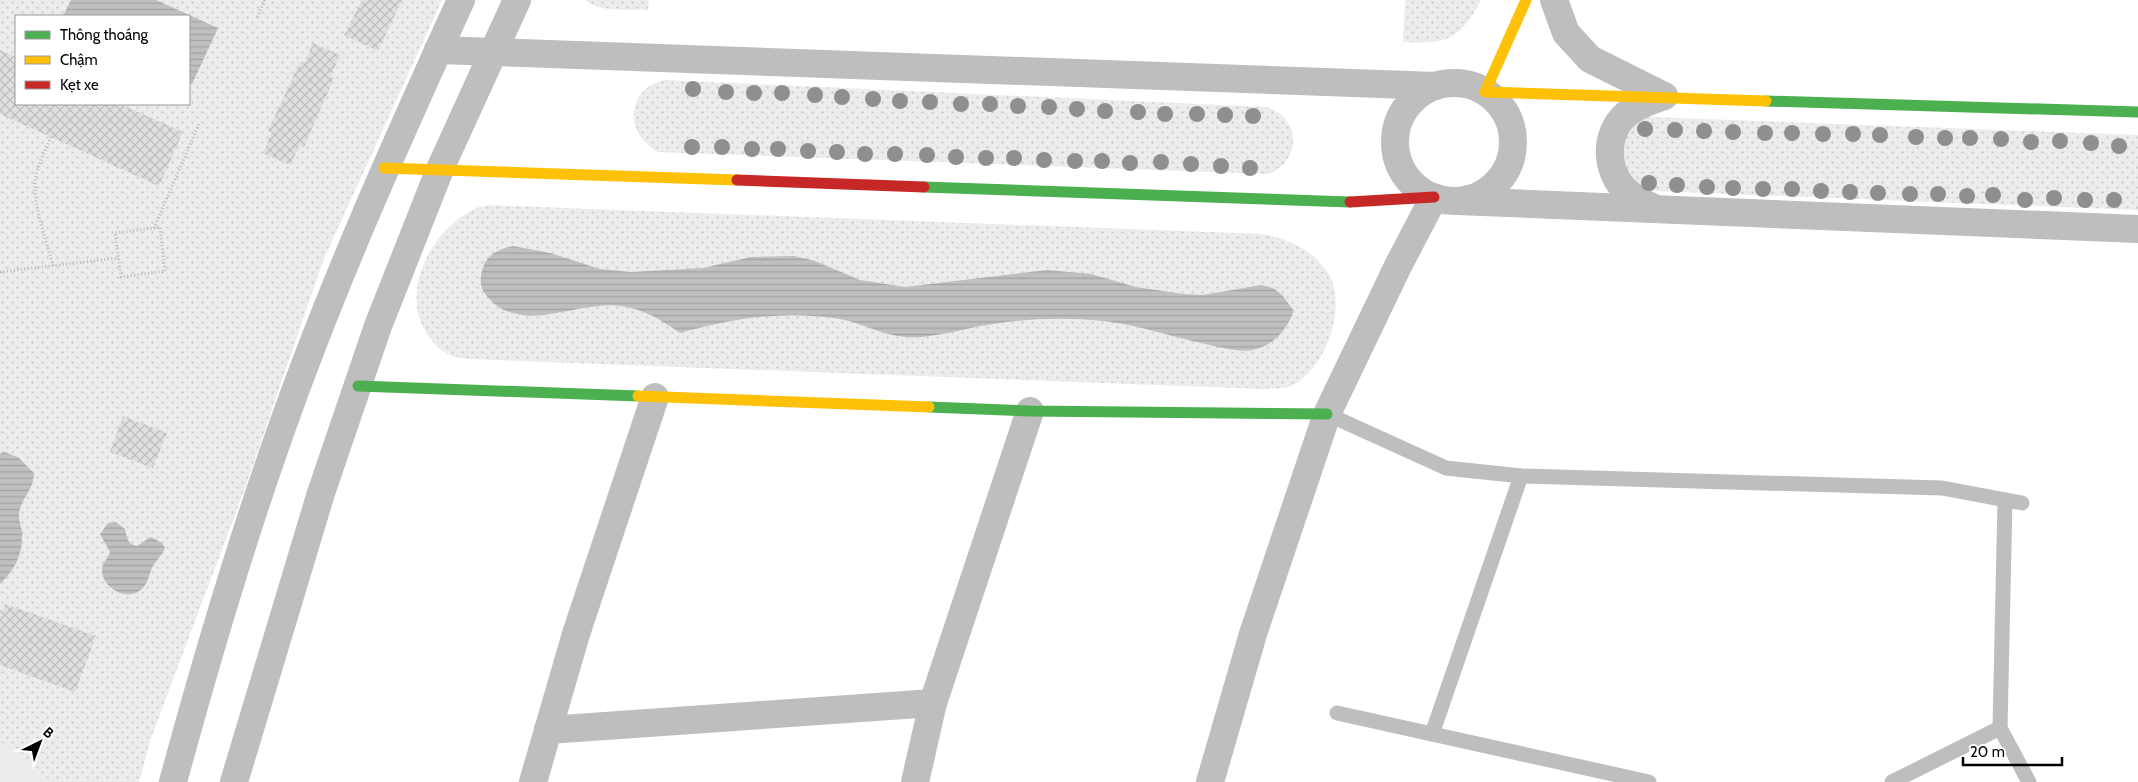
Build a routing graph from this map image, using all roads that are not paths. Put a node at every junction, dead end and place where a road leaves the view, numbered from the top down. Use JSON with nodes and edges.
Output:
{"nodes":[{"id":1,"x":461,"y":0,"type":"edge"},
{"id":2,"x":517,"y":0,"type":"edge"},
{"id":3,"x":1526,"y":0,"type":"edge"},
{"id":4,"x":1554,"y":0,"type":"edge"},
{"id":5,"x":438,"y":50,"type":"junction"},
{"id":6,"x":494,"y":52,"type":"junction"},
{"id":7,"x":1436,"y":86,"type":"junction"},
{"id":8,"x":1486,"y":92,"type":"junction"},
{"id":9,"x":1664,"y":96,"type":"junction"},
{"id":10,"x":2138,"y":112,"type":"edge"},
{"id":11,"x":384,"y":168,"type":"junction"},
{"id":12,"x":440,"y":169,"type":"junction"},
{"id":13,"x":1446,"y":199,"type":"junction"},
{"id":14,"x":1659,"y":210,"type":"junction"},
{"id":15,"x":2138,"y":229,"type":"edge"},
{"id":16,"x":358,"y":386,"type":"junction"},
{"id":17,"x":655,"y":397,"type":"junction"},
{"id":18,"x":1030,"y":411,"type":"junction"},
{"id":19,"x":1327,"y":414,"type":"junction"},
{"id":20,"x":1521,"y":476,"type":"junction"},
{"id":21,"x":2005,"y":500,"type":"junction"},
{"id":22,"x":2022,"y":503,"type":"dead end"},
{"id":23,"x":933,"y":703,"type":"junction"},
{"id":24,"x":1336,"y":713,"type":"dead end"},
{"id":25,"x":2000,"y":728,"type":"junction"},
{"id":26,"x":548,"y":730,"type":"junction"},
{"id":27,"x":1432,"y":734,"type":"junction"},
{"id":28,"x":173,"y":782,"type":"edge"},
{"id":29,"x":234,"y":782,"type":"edge"},
{"id":30,"x":533,"y":782,"type":"edge"},
{"id":31,"x":914,"y":782,"type":"edge"},
{"id":32,"x":1210,"y":782,"type":"edge"},
{"id":33,"x":1649,"y":782,"type":"edge"},
{"id":34,"x":1892,"y":782,"type":"edge"},
{"id":35,"x":2029,"y":782,"type":"edge"}],
"edges":[{"from":1,"to":5,"type":"street"},
{"from":2,"to":6,"type":"street"},
{"from":3,"to":8,"type":"street"},
{"from":4,"to":9,"type":"street"},
{"from":5,"to":6,"type":"street"},
{"from":5,"to":11,"type":"street"},
{"from":6,"to":7,"type":"street"},
{"from":6,"to":12,"type":"street"},
{"from":7,"to":8,"type":"street"},
{"from":7,"to":13,"type":"street"},
{"from":8,"to":9,"type":"street"},
{"from":8,"to":13,"type":"street"},
{"from":9,"to":10,"type":"street"},
{"from":9,"to":14,"type":"street"},
{"from":11,"to":12,"type":"street"},
{"from":11,"to":28,"type":"street"},
{"from":12,"to":13,"type":"street"},
{"from":12,"to":16,"type":"street"},
{"from":13,"to":14,"type":"street"},
{"from":13,"to":19,"type":"street"},
{"from":14,"to":15,"type":"street"},
{"from":16,"to":17,"type":"street"},
{"from":16,"to":29,"type":"street"},
{"from":17,"to":18,"type":"street"},
{"from":17,"to":26,"type":"street"},
{"from":18,"to":19,"type":"street"},
{"from":18,"to":23,"type":"street"},
{"from":19,"to":20,"type":"lane"},
{"from":19,"to":32,"type":"street"},
{"from":20,"to":21,"type":"lane"},
{"from":20,"to":27,"type":"lane"},
{"from":21,"to":22,"type":"lane"},
{"from":21,"to":25,"type":"lane"},
{"from":23,"to":26,"type":"street"},
{"from":23,"to":31,"type":"street"},
{"from":24,"to":27,"type":"lane"},
{"from":25,"to":34,"type":"lane"},
{"from":25,"to":35,"type":"lane"},
{"from":26,"to":30,"type":"street"},
{"from":27,"to":33,"type":"lane"}]}
